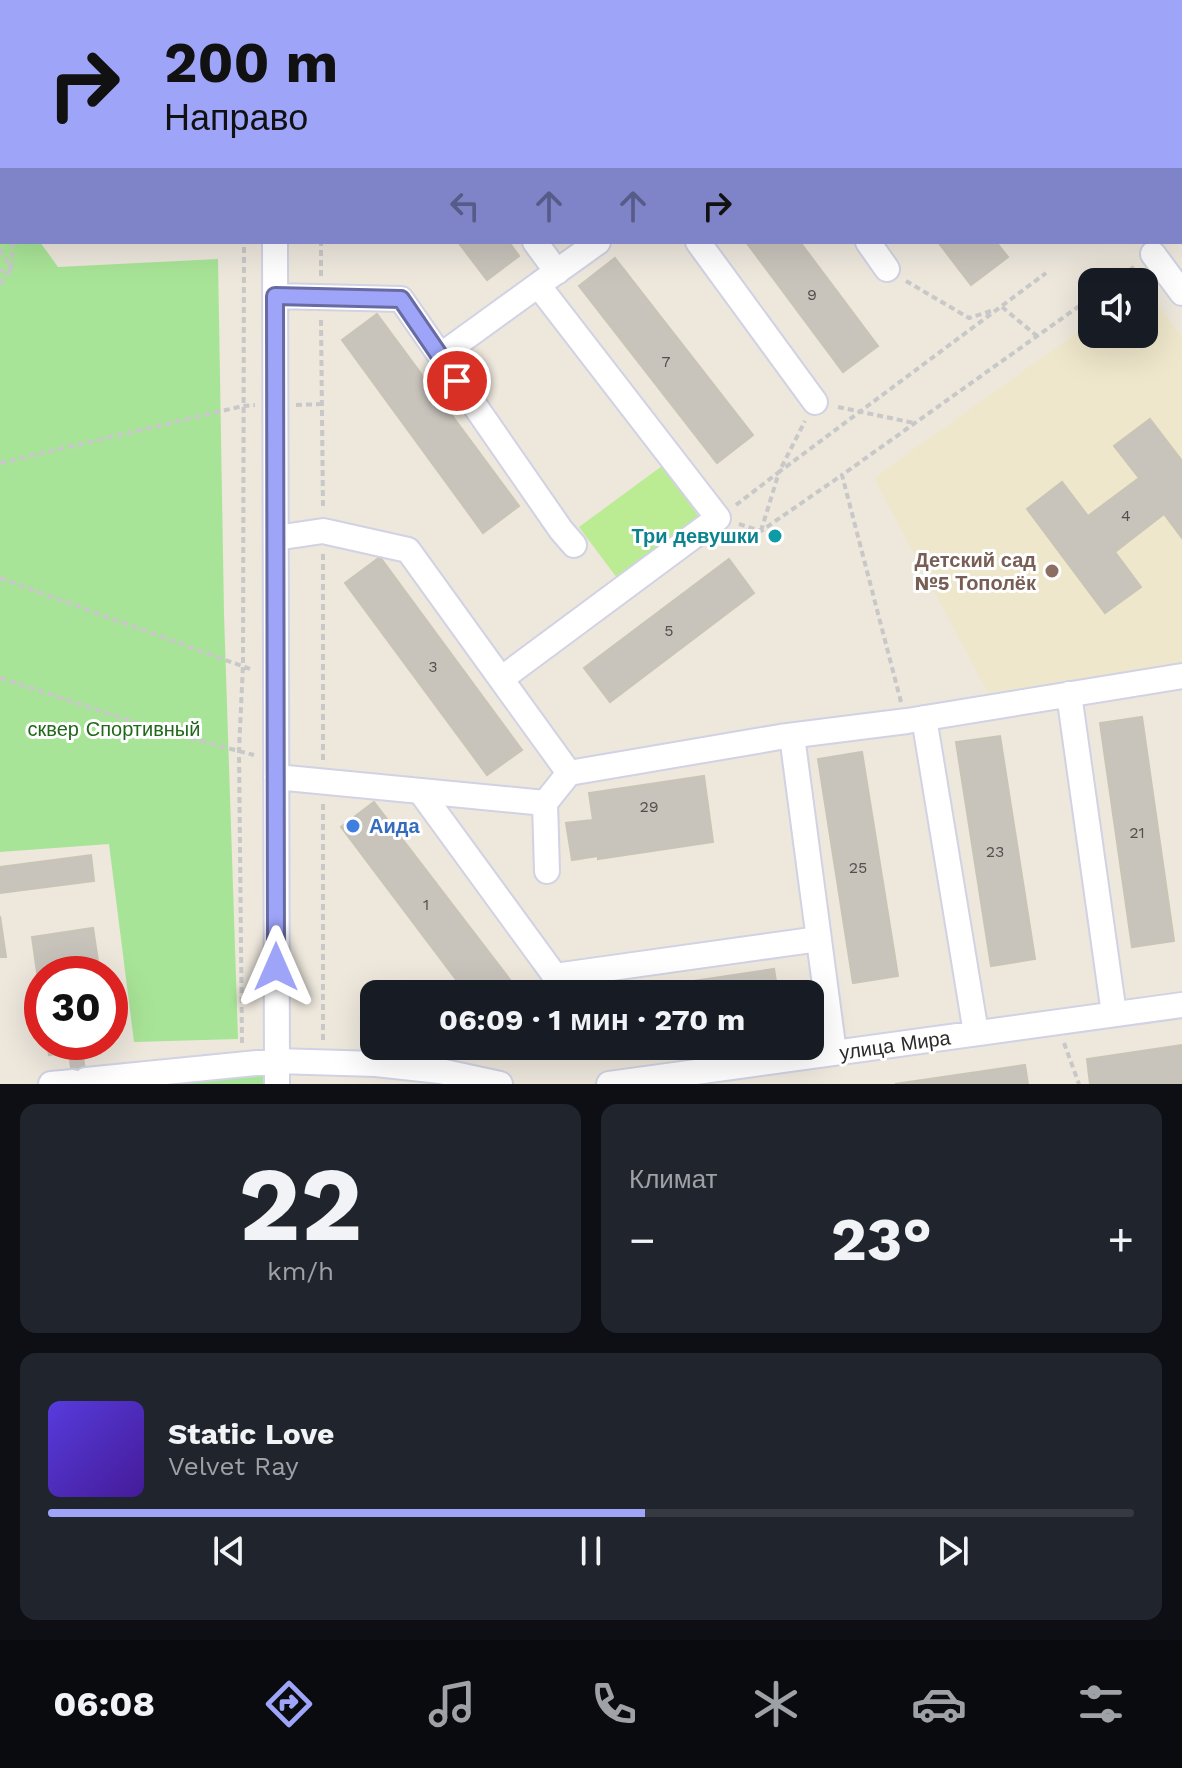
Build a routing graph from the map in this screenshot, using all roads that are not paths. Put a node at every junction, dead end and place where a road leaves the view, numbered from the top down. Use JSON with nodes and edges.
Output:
{"nodes":[{"id":1,"x":275,"y":244,"type":"edge"},
{"id":2,"x":536,"y":244,"type":"edge"},
{"id":3,"x":595,"y":244,"type":"edge"},
{"id":4,"x":699,"y":244,"type":"edge"},
{"id":5,"x":869,"y":244,"type":"edge"},
{"id":6,"x":1153,"y":254,"type":"dead end"},
{"id":7,"x":887,"y":269,"type":"road end"},
{"id":8,"x":548,"y":278,"type":"junction"},
{"id":9,"x":1182,"y":293,"type":"edge"},
{"id":10,"x":275,"y":296,"type":"junction"},
{"id":11,"x":440,"y":356,"type":"junction"},
{"id":12,"x":815,"y":402,"type":"road end"},
{"id":13,"x":276,"y":538,"type":"junction"},
{"id":14,"x":574,"y":545,"type":"dead end"},
{"id":15,"x":1182,"y":676,"type":"edge"},
{"id":16,"x":501,"y":679,"type":"junction"},
{"id":17,"x":1069,"y":694,"type":"junction"},
{"id":18,"x":915,"y":720,"type":"junction"},
{"id":19,"x":792,"y":736,"type":"junction"},
{"id":20,"x":276,"y":769,"type":"junction"},
{"id":21,"x":569,"y":773,"type":"junction"},
{"id":22,"x":420,"y":791,"type":"junction"},
{"id":23,"x":545,"y":803,"type":"junction"},
{"id":24,"x":547,"y":871,"type":"dead end"},
{"id":25,"x":819,"y":939,"type":"junction"},
{"id":26,"x":1182,"y":1005,"type":"edge"},
{"id":27,"x":1114,"y":1014,"type":"junction"},
{"id":28,"x":976,"y":1033,"type":"junction"},
{"id":29,"x":834,"y":1053,"type":"junction"},
{"id":30,"x":276,"y":1073,"type":"edge"},
{"id":31,"x":70,"y":1082,"type":"edge"},
{"id":32,"x":500,"y":1084,"type":"edge"},
{"id":33,"x":609,"y":1084,"type":"edge"}],
"edges":[{"from":1,"to":10,"type":"street"},
{"from":2,"to":8,"type":"street"},
{"from":3,"to":8,"type":"street"},
{"from":4,"to":12,"type":"street"},
{"from":5,"to":7,"type":"street"},
{"from":6,"to":9,"type":"street"},
{"from":8,"to":11,"type":"street"},
{"from":8,"to":16,"type":"street"},
{"from":10,"to":11,"type":"street"},
{"from":10,"to":13,"type":"street"},
{"from":11,"to":14,"type":"street"},
{"from":13,"to":16,"type":"street"},
{"from":13,"to":20,"type":"street"},
{"from":15,"to":17,"type":"street"},
{"from":16,"to":21,"type":"street"},
{"from":17,"to":18,"type":"street"},
{"from":17,"to":27,"type":"street"},
{"from":18,"to":19,"type":"street"},
{"from":18,"to":28,"type":"street"},
{"from":19,"to":21,"type":"street"},
{"from":19,"to":25,"type":"street"},
{"from":20,"to":22,"type":"street"},
{"from":20,"to":30,"type":"street"},
{"from":21,"to":23,"type":"street"},
{"from":22,"to":23,"type":"street"},
{"from":22,"to":25,"type":"street"},
{"from":23,"to":24,"type":"street"},
{"from":25,"to":29,"type":"street"},
{"from":26,"to":27,"type":"street","name":"улица Мира"},
{"from":27,"to":28,"type":"street","name":"улица Мира"},
{"from":28,"to":29,"type":"street","name":"улица Мира"},
{"from":29,"to":33,"type":"street","name":"улица Мира"},
{"from":30,"to":31,"type":"street"},
{"from":30,"to":32,"type":"street"}]}
